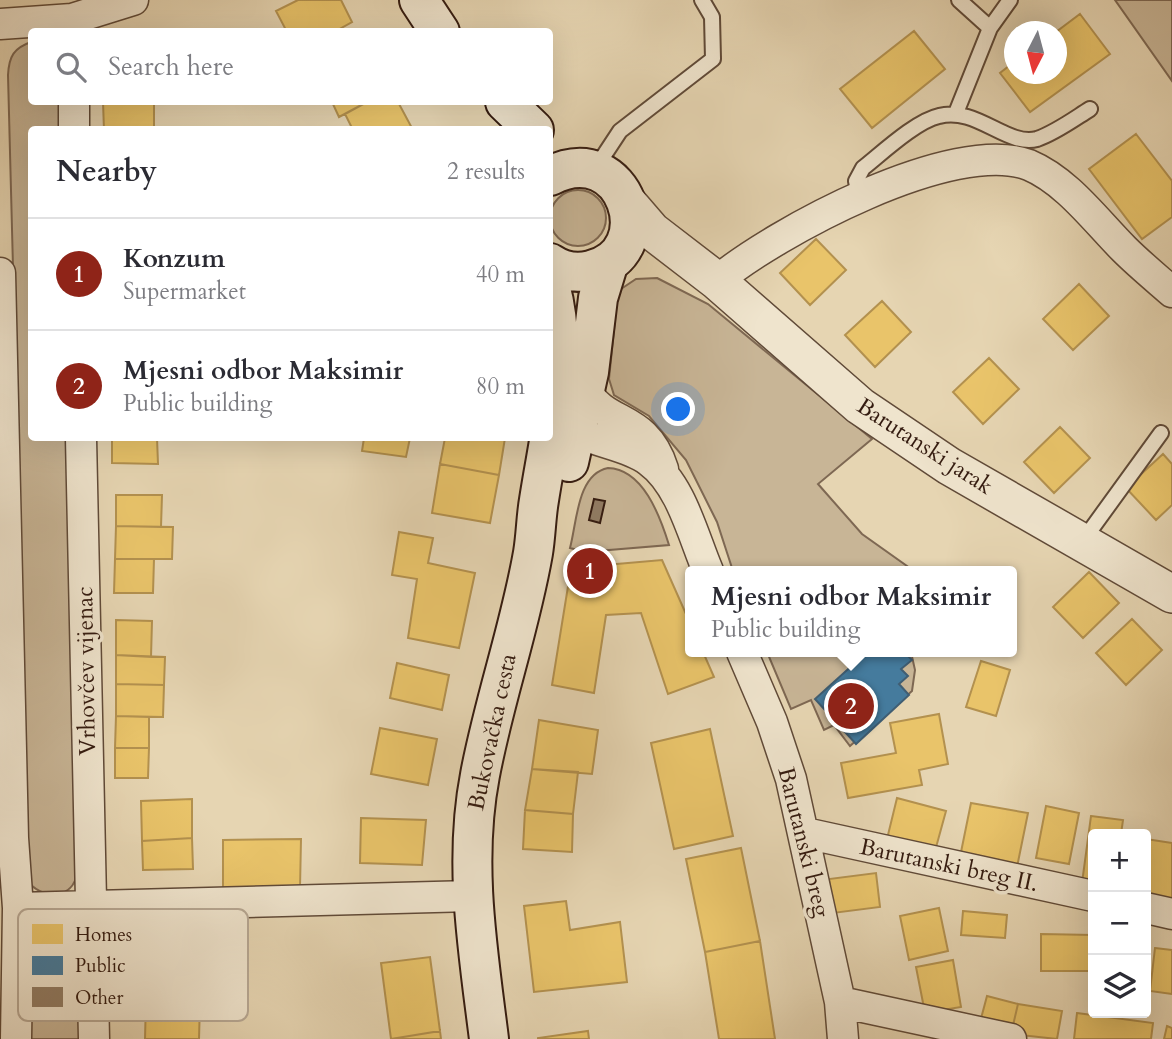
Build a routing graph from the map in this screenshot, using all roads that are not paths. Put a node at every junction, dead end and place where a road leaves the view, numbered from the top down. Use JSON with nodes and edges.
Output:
{"nodes":[{"id":1,"x":133,"y":0,"type":"edge"},
{"id":2,"x":419,"y":0,"type":"edge"},
{"id":3,"x":702,"y":0,"type":"edge"},
{"id":4,"x":959,"y":0,"type":"edge"},
{"id":5,"x":1010,"y":0,"type":"edge"},
{"id":6,"x":0,"y":24,"type":"edge"},
{"id":7,"x":72,"y":25,"type":"edge"},
{"id":8,"x":437,"y":28,"type":"edge"},
{"id":9,"x":990,"y":28,"type":"junction"},
{"id":10,"x":74,"y":105,"type":"edge"},
{"id":11,"x":484,"y":105,"type":"edge"},
{"id":12,"x":508,"y":105,"type":"edge"},
{"id":13,"x":1090,"y":109,"type":"dead end"},
{"id":14,"x":956,"y":113,"type":"junction"},
{"id":15,"x":74,"y":126,"type":"edge"},
{"id":16,"x":496,"y":126,"type":"edge"},
{"id":17,"x":530,"y":126,"type":"edge"},
{"id":18,"x":553,"y":148,"type":"edge"},
{"id":19,"x":575,"y":171,"type":"edge"},
{"id":20,"x":859,"y":195,"type":"junction"},
{"id":21,"x":627,"y":202,"type":"junction"},
{"id":22,"x":610,"y":261,"type":"junction"},
{"id":23,"x":553,"y":264,"type":"edge"},
{"id":24,"x":0,"y":273,"type":"edge"},
{"id":25,"x":708,"y":275,"type":"junction"},
{"id":26,"x":1172,"y":292,"type":"edge"},
{"id":27,"x":553,"y":303,"type":"edge"},
{"id":28,"x":570,"y":394,"type":"junction"},
{"id":29,"x":577,"y":432,"type":"junction"},
{"id":30,"x":1161,"y":433,"type":"dead end"},
{"id":31,"x":81,"y":441,"type":"edge"},
{"id":32,"x":666,"y":476,"type":"junction"},
{"id":33,"x":1082,"y":542,"type":"junction"},
{"id":34,"x":533,"y":552,"type":"junction"},
{"id":35,"x":706,"y":566,"type":"edge"},
{"id":36,"x":1172,"y":594,"type":"edge"},
{"id":37,"x":744,"y":657,"type":"edge"},
{"id":38,"x":805,"y":833,"type":"junction"},
{"id":39,"x":1088,"y":895,"type":"edge"},
{"id":40,"x":472,"y":896,"type":"junction"},
{"id":41,"x":92,"y":905,"type":"junction"},
{"id":42,"x":18,"y":908,"type":"junction"},
{"id":43,"x":92,"y":909,"type":"edge"},
{"id":44,"x":1151,"y":909,"type":"edge"},
{"id":45,"x":1172,"y":914,"type":"edge"},
{"id":46,"x":840,"y":1002,"type":"junction"},
{"id":47,"x":94,"y":1021,"type":"edge"},
{"id":48,"x":16,"y":1039,"type":"edge"},
{"id":49,"x":94,"y":1039,"type":"edge"},
{"id":50,"x":489,"y":1039,"type":"edge"},
{"id":51,"x":843,"y":1039,"type":"edge"},
{"id":52,"x":1011,"y":1039,"type":"edge"}],
"edges":[{"from":1,"to":7,"type":"street"},
{"from":2,"to":8,"type":"main road"},
{"from":3,"to":19,"type":"lane"},
{"from":4,"to":9,"type":"lane"},
{"from":5,"to":9,"type":"lane"},
{"from":6,"to":7,"type":"street"},
{"from":9,"to":14,"type":"lane"},
{"from":10,"to":15,"type":"street"},
{"from":11,"to":16,"type":"main road"},
{"from":12,"to":17,"type":"main road"},
{"from":13,"to":14,"type":"lane"},
{"from":14,"to":20,"type":"lane"},
{"from":18,"to":19,"type":"main road"},
{"from":19,"to":21,"type":"main road"},
{"from":20,"to":25,"type":"street"},
{"from":20,"to":26,"type":"street"},
{"from":21,"to":22,"type":"main road","name":"Bukovačka cesta"},
{"from":21,"to":25,"type":"street","name":"Barutanski jarak"},
{"from":22,"to":23,"type":"main road"},
{"from":22,"to":25,"type":"street","name":"Barutanski jarak"},
{"from":22,"to":28,"type":"main road","name":"Bukovačka cesta"},
{"from":24,"to":42,"type":"street"},
{"from":25,"to":33,"type":"street","name":"Barutanski jarak"},
{"from":27,"to":28,"type":"main road","name":"Bukovačka cesta"},
{"from":28,"to":29,"type":"main road","name":"Bukovačka cesta"},
{"from":28,"to":32,"type":"street"},
{"from":28,"to":34,"type":"main road","name":"Bukovačka cesta"},
{"from":29,"to":32,"type":"street"},
{"from":29,"to":34,"type":"main road","name":"Bukovačka cesta"},
{"from":30,"to":33,"type":"lane"},
{"from":31,"to":41,"type":"street","name":"Vrhovčev vijenac"},
{"from":32,"to":35,"type":"street"},
{"from":33,"to":36,"type":"street","name":"Barutanski jarak"},
{"from":34,"to":40,"type":"main road","name":"Bukovačka cesta"},
{"from":37,"to":38,"type":"street","name":"Barutanski breg"},
{"from":38,"to":39,"type":"street","name":"Barutanski breg II."},
{"from":38,"to":46,"type":"street","name":"Barutanski breg"},
{"from":40,"to":41,"type":"street"},
{"from":40,"to":50,"type":"main road","name":"Bukovačka cesta"},
{"from":41,"to":42,"type":"street"},
{"from":41,"to":43,"type":"street","name":"Vrhovčev vijenac"},
{"from":42,"to":48,"type":"street"},
{"from":44,"to":45,"type":"street"},
{"from":46,"to":51,"type":"street","name":"Barutanski breg"},
{"from":46,"to":52,"type":"street"},
{"from":47,"to":49,"type":"street","name":"Vrhovčev vijenac"}]}
